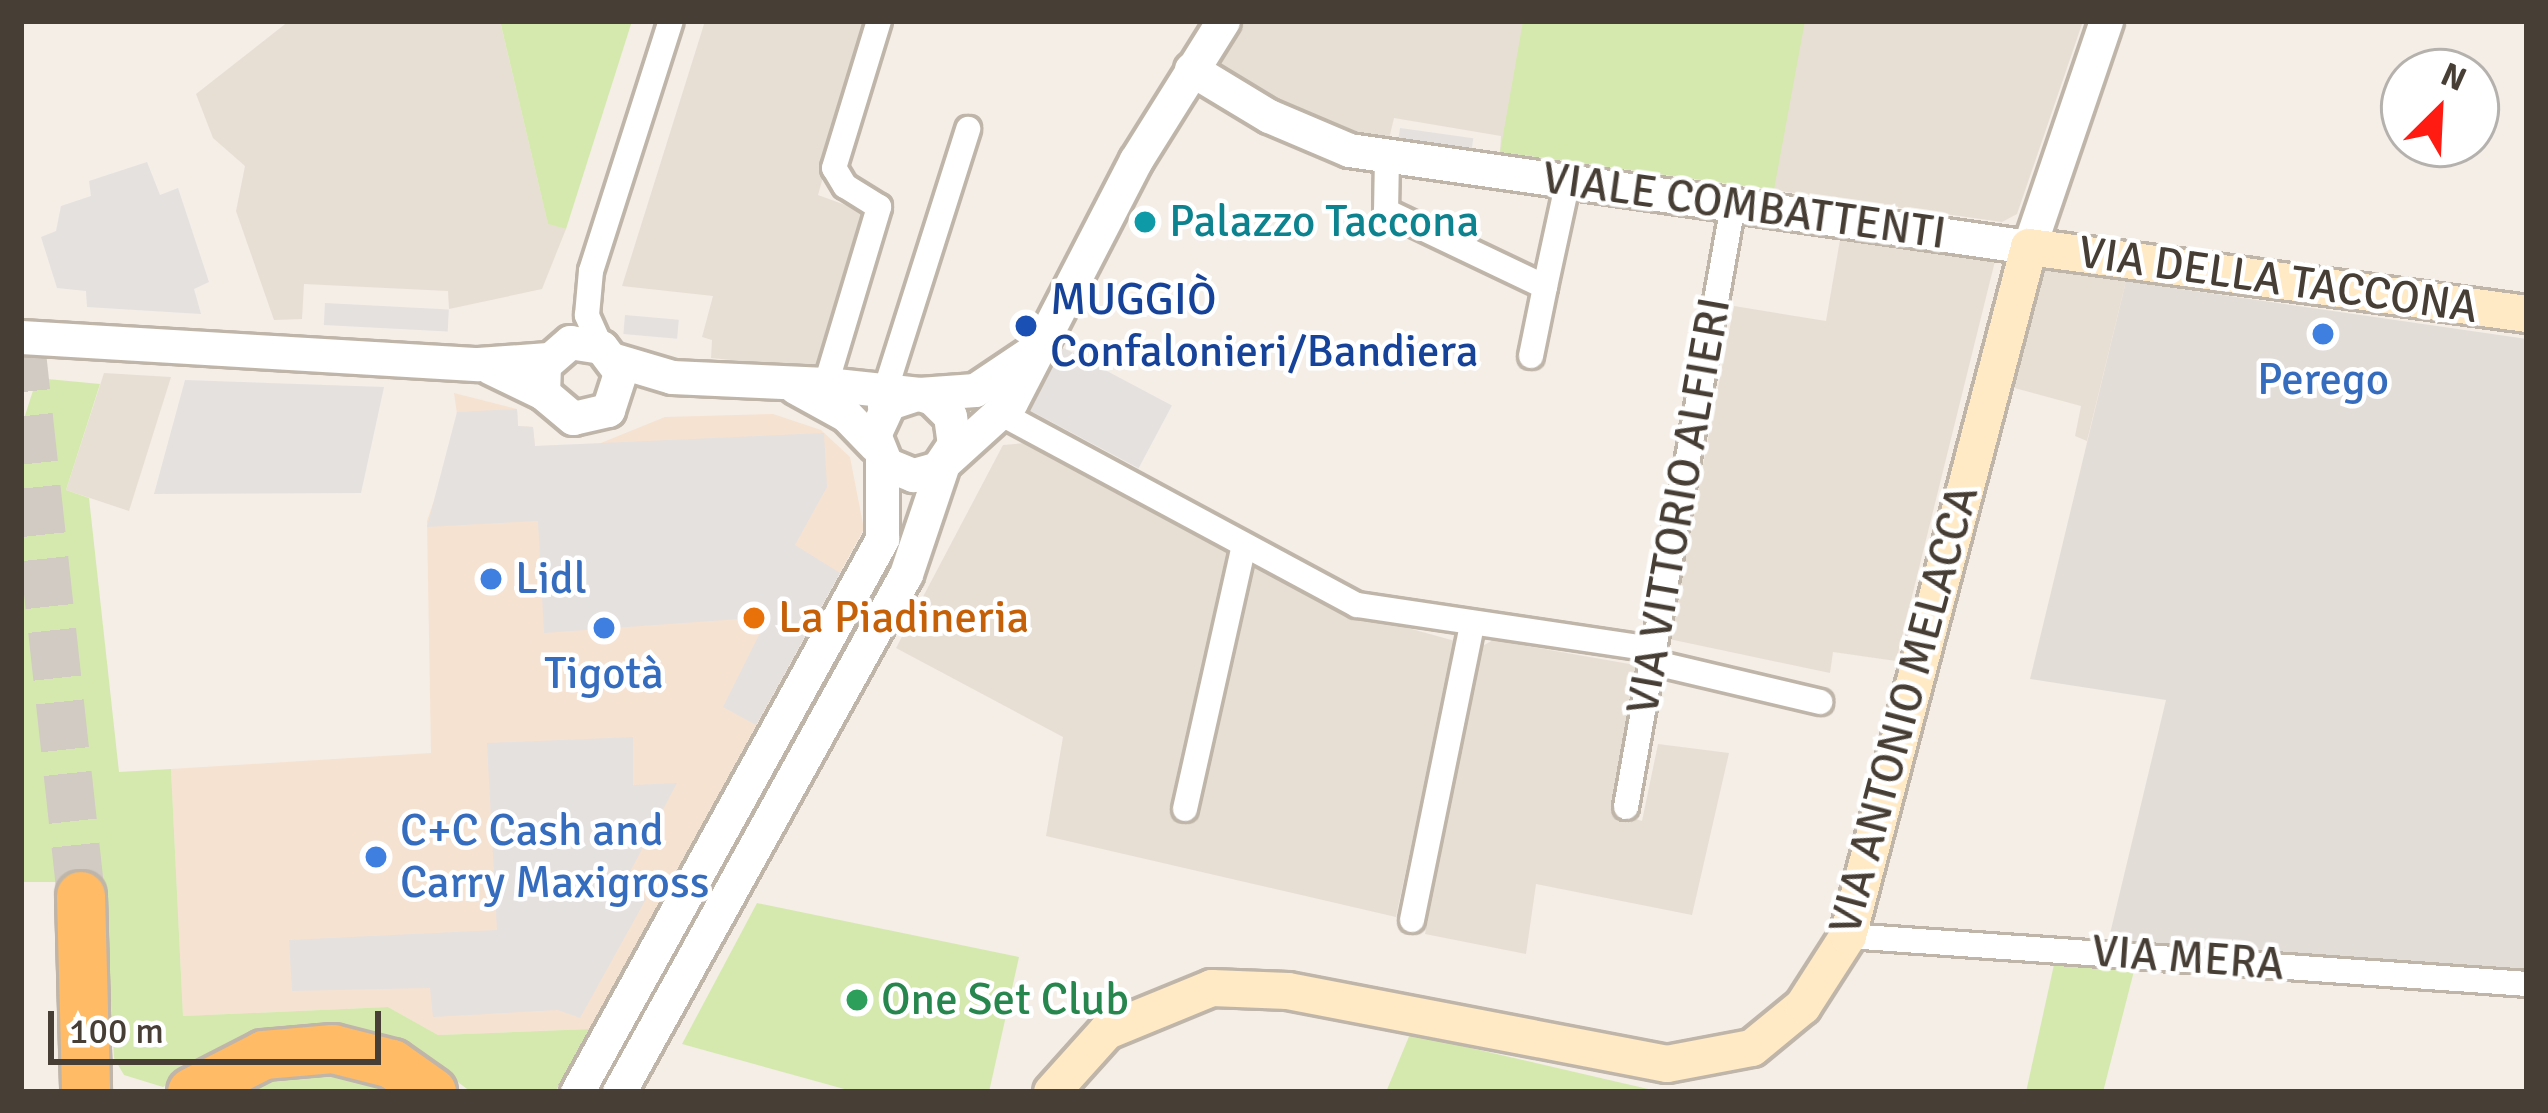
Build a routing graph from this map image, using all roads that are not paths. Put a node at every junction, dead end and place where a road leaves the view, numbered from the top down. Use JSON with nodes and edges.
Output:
{"nodes":[{"id":1,"x":671,"y":21,"type":"edge"},
{"id":2,"x":879,"y":21,"type":"edge"},
{"id":3,"x":1223,"y":21,"type":"edge"},
{"id":4,"x":2106,"y":21,"type":"edge"},
{"id":5,"x":1191,"y":69,"type":"junction"},
{"id":6,"x":968,"y":129,"type":"dead end"},
{"id":7,"x":1387,"y":155,"type":"junction"},
{"id":8,"x":1568,"y":181,"type":"junction"},
{"id":9,"x":1733,"y":205,"type":"junction"},
{"id":10,"x":2029,"y":247,"type":"junction"},
{"id":11,"x":591,"y":271,"type":"junction"},
{"id":12,"x":1545,"y":287,"type":"junction"},
{"id":13,"x":2527,"y":314,"type":"edge"},
{"id":14,"x":22,"y":340,"type":"edge"},
{"id":15,"x":1030,"y":352,"type":"junction"},
{"id":16,"x":553,"y":353,"type":"junction"},
{"id":17,"x":608,"y":353,"type":"junction"},
{"id":18,"x":1531,"y":356,"type":"dead end"},
{"id":19,"x":478,"y":364,"type":"junction"},
{"id":20,"x":672,"y":376,"type":"junction"},
{"id":21,"x":788,"y":384,"type":"junction"},
{"id":22,"x":826,"y":384,"type":"junction"},
{"id":23,"x":544,"y":393,"type":"junction"},
{"id":24,"x":906,"y":393,"type":"junction"},
{"id":25,"x":608,"y":410,"type":"junction"},
{"id":26,"x":1002,"y":414,"type":"junction"},
{"id":27,"x":877,"y":443,"type":"junction"},
{"id":28,"x":944,"y":463,"type":"junction"},
{"id":29,"x":1243,"y":549,"type":"junction"},
{"id":30,"x":1472,"y":626,"type":"junction"},
{"id":31,"x":1652,"y":655,"type":"junction"},
{"id":32,"x":1820,"y":702,"type":"dead end"},
{"id":33,"x":1626,"y":807,"type":"dead end"},
{"id":34,"x":1185,"y":809,"type":"dead end"},
{"id":35,"x":1412,"y":920,"type":"dead end"},
{"id":36,"x":1848,"y":936,"type":"junction"},
{"id":37,"x":2527,"y":984,"type":"edge"},
{"id":38,"x":53,"y":1092,"type":"edge"},
{"id":39,"x":86,"y":1092,"type":"edge"},
{"id":40,"x":192,"y":1092,"type":"edge"},
{"id":41,"x":431,"y":1092,"type":"edge"},
{"id":42,"x":577,"y":1092,"type":"edge"},
{"id":43,"x":619,"y":1092,"type":"edge"},
{"id":44,"x":1052,"y":1092,"type":"edge"}],
"edges":[{"from":1,"to":11,"type":"street"},
{"from":2,"to":22,"type":"street"},
{"from":3,"to":5,"type":"street"},
{"from":4,"to":10,"type":"street"},
{"from":5,"to":7,"type":"street","name":"VIALE COMBATTENTI"},
{"from":5,"to":15,"type":"street"},
{"from":6,"to":24,"type":"street"},
{"from":7,"to":8,"type":"street","name":"VIALE COMBATTENTI"},
{"from":7,"to":12,"type":"street"},
{"from":8,"to":9,"type":"street","name":"VIALE COMBATTENTI"},
{"from":8,"to":12,"type":"street"},
{"from":9,"to":10,"type":"street","name":"VIALE COMBATTENTI"},
{"from":9,"to":31,"type":"street","name":"VIA VITTORIO ALFIERI"},
{"from":10,"to":13,"type":"main road","name":"VIA DELLA TACCONA"},
{"from":10,"to":36,"type":"main road","name":"VIA ANTONIO MELACCA"},
{"from":11,"to":16,"type":"street"},
{"from":11,"to":17,"type":"street"},
{"from":12,"to":18,"type":"street"},
{"from":14,"to":19,"type":"street"},
{"from":15,"to":24,"type":"street"},
{"from":15,"to":26,"type":"street"},
{"from":16,"to":17,"type":"street"},
{"from":16,"to":19,"type":"street"},
{"from":16,"to":23,"type":"street"},
{"from":17,"to":20,"type":"street"},
{"from":17,"to":25,"type":"street"},
{"from":19,"to":23,"type":"street"},
{"from":20,"to":21,"type":"street"},
{"from":20,"to":25,"type":"street"},
{"from":21,"to":22,"type":"street"},
{"from":21,"to":27,"type":"street"},
{"from":22,"to":24,"type":"street"},
{"from":23,"to":25,"type":"street"},
{"from":24,"to":27,"type":"street"},
{"from":24,"to":28,"type":"street"},
{"from":26,"to":28,"type":"street"},
{"from":26,"to":29,"type":"street"},
{"from":27,"to":28,"type":"street"},
{"from":27,"to":42,"type":"street"},
{"from":28,"to":43,"type":"street"},
{"from":29,"to":30,"type":"street"},
{"from":29,"to":34,"type":"street"},
{"from":30,"to":31,"type":"street"},
{"from":30,"to":35,"type":"street"},
{"from":31,"to":32,"type":"street"},
{"from":31,"to":33,"type":"street","name":"VIA VITTORIO ALFIERI"},
{"from":36,"to":37,"type":"street","name":"VIA MERA"},
{"from":36,"to":44,"type":"main road","name":"VIA ANTONIO MELACCA"},
{"from":38,"to":39,"type":"highway"},
{"from":40,"to":41,"type":"highway"}]}
